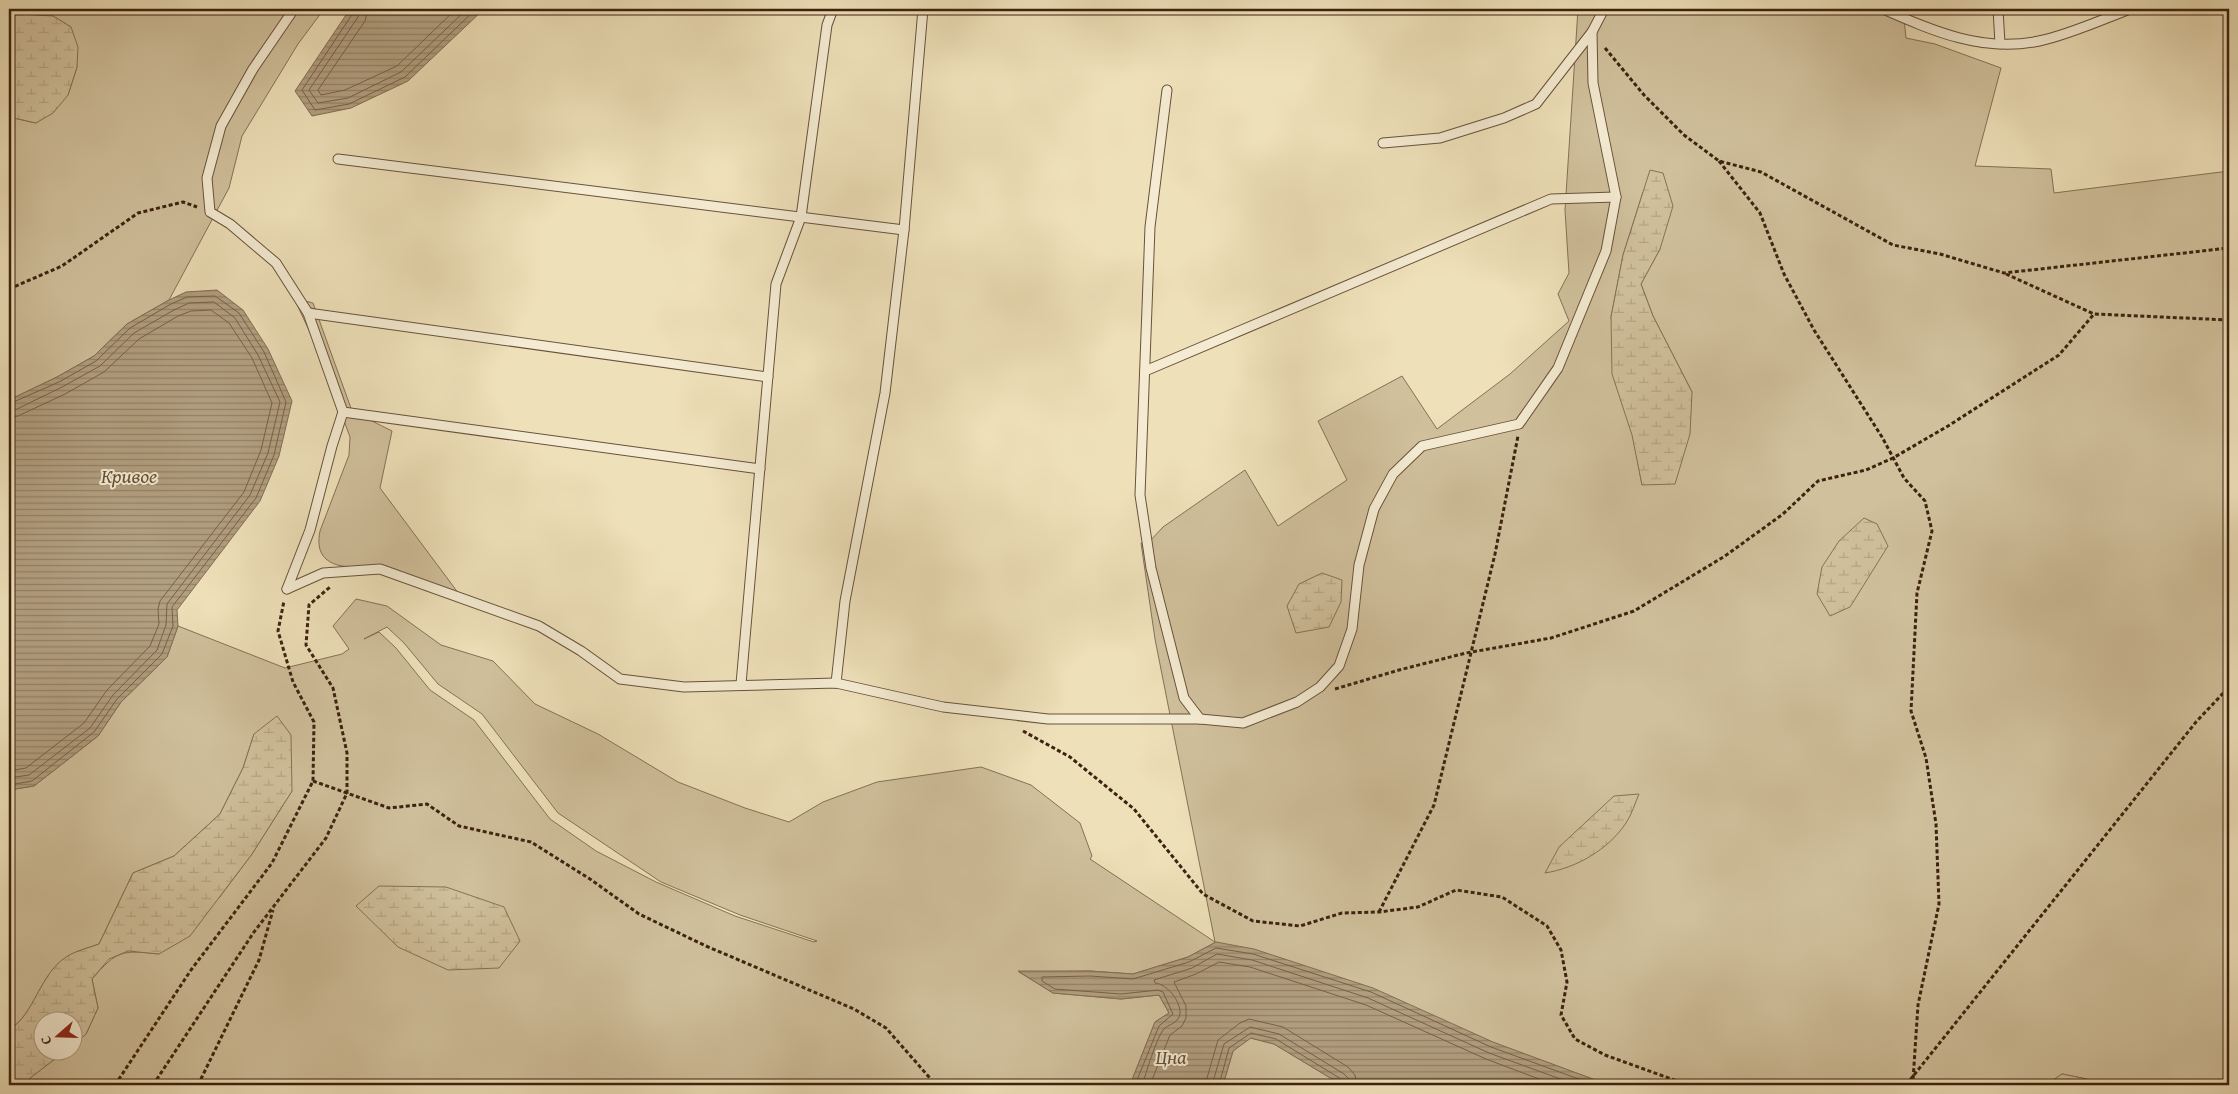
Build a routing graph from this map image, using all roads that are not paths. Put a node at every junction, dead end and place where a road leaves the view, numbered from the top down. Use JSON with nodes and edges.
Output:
{"nodes":[{"id":1,"x":294,"y":9,"type":"edge"},
{"id":2,"x":833,"y":9,"type":"edge"},
{"id":3,"x":923,"y":9,"type":"edge"},
{"id":4,"x":1604,"y":9,"type":"edge"},
{"id":5,"x":1883,"y":9,"type":"edge"},
{"id":6,"x":1998,"y":9,"type":"edge"},
{"id":7,"x":2130,"y":9,"type":"edge"},
{"id":8,"x":1592,"y":32,"type":"junction"},
{"id":9,"x":2000,"y":44,"type":"junction"},
{"id":10,"x":1168,"y":90,"type":"dead end"},
{"id":11,"x":1383,"y":143,"type":"dead end"},
{"id":12,"x":338,"y":159,"type":"dead end"},
{"id":13,"x":1616,"y":197,"type":"junction"},
{"id":14,"x":801,"y":218,"type":"junction"},
{"id":15,"x":904,"y":230,"type":"junction"},
{"id":16,"x":308,"y":313,"type":"junction"},
{"id":17,"x":1145,"y":370,"type":"junction"},
{"id":18,"x":768,"y":377,"type":"junction"},
{"id":19,"x":343,"y":412,"type":"junction"},
{"id":20,"x":760,"y":469,"type":"junction"},
{"id":21,"x":836,"y":682,"type":"junction"},
{"id":22,"x":741,"y":684,"type":"junction"},
{"id":23,"x":1200,"y":719,"type":"junction"}],
"edges":[{"from":1,"to":16,"type":"lane"},
{"from":2,"to":14,"type":"lane"},
{"from":3,"to":15,"type":"lane"},
{"from":4,"to":8,"type":"lane"},
{"from":5,"to":9,"type":"lane"},
{"from":6,"to":9,"type":"lane"},
{"from":7,"to":9,"type":"lane"},
{"from":8,"to":11,"type":"lane"},
{"from":8,"to":13,"type":"lane"},
{"from":10,"to":17,"type":"lane"},
{"from":12,"to":14,"type":"lane"},
{"from":13,"to":17,"type":"lane"},
{"from":13,"to":23,"type":"lane"},
{"from":14,"to":15,"type":"lane"},
{"from":14,"to":18,"type":"lane"},
{"from":15,"to":21,"type":"lane"},
{"from":16,"to":18,"type":"lane"},
{"from":16,"to":19,"type":"lane"},
{"from":17,"to":23,"type":"lane"},
{"from":18,"to":20,"type":"lane"},
{"from":19,"to":20,"type":"lane"},
{"from":19,"to":22,"type":"lane"},
{"from":20,"to":22,"type":"lane"},
{"from":21,"to":22,"type":"lane"},
{"from":21,"to":23,"type":"lane"}]}
